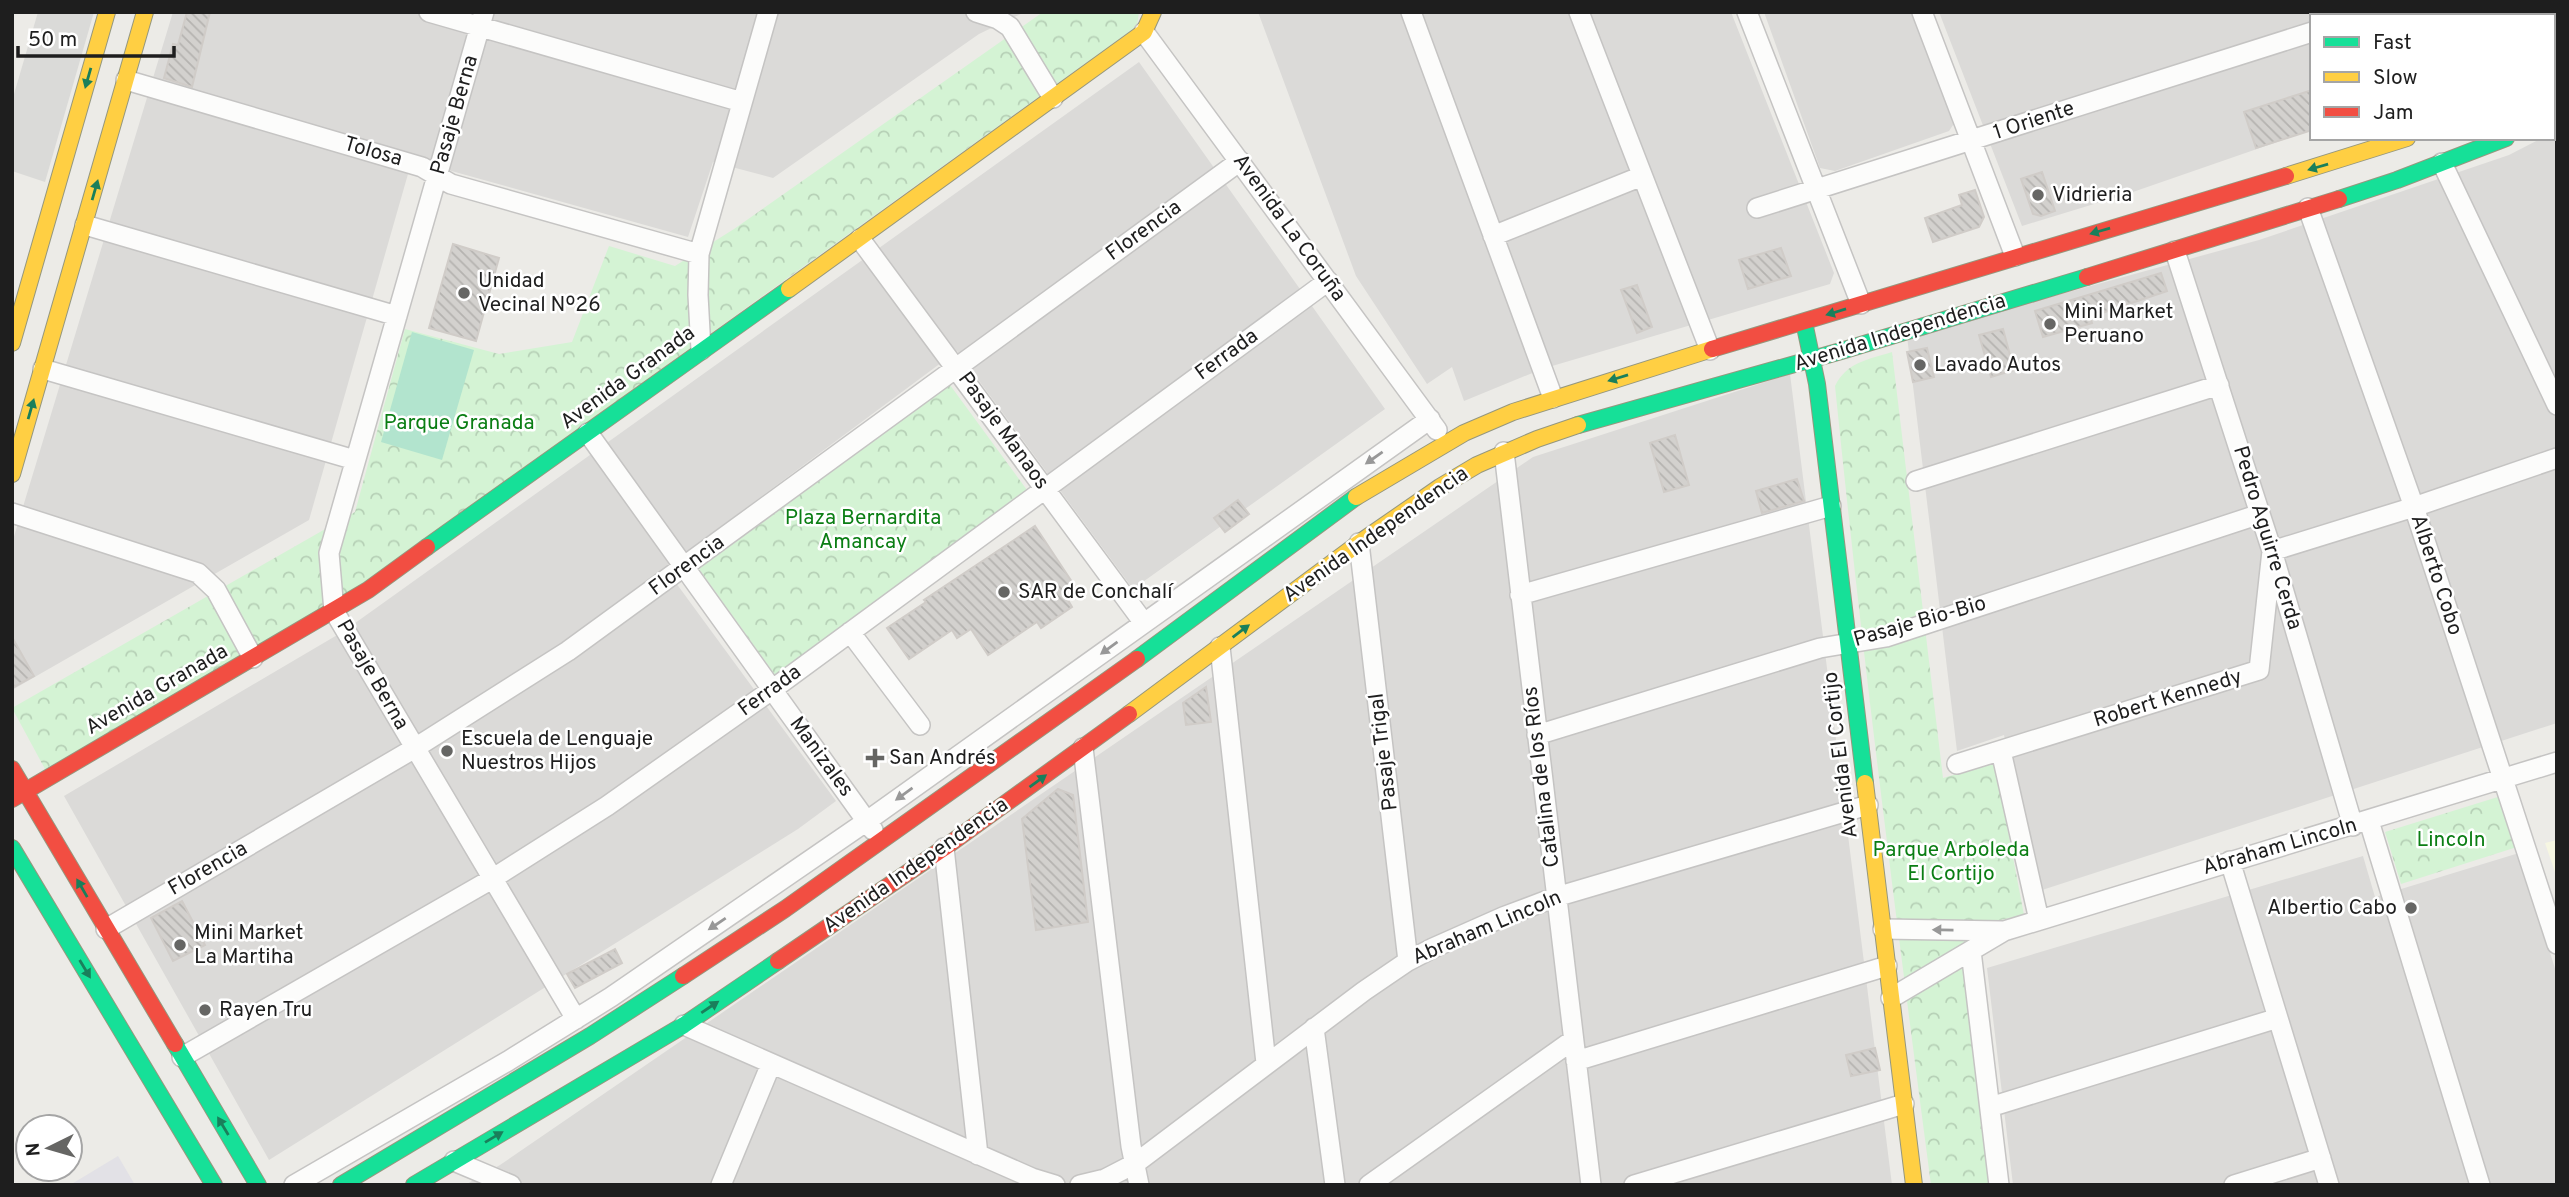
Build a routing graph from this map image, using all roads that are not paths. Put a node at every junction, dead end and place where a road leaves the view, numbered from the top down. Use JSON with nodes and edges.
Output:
{"nodes":[{"id":1,"x":107,"y":12,"type":"edge"},
{"id":2,"x":145,"y":12,"type":"edge"},
{"id":3,"x":429,"y":12,"type":"edge"},
{"id":4,"x":768,"y":12,"type":"edge"},
{"id":5,"x":976,"y":12,"type":"edge"},
{"id":6,"x":1153,"y":12,"type":"edge"},
{"id":7,"x":1411,"y":12,"type":"edge"},
{"id":8,"x":1579,"y":12,"type":"edge"},
{"id":9,"x":1747,"y":12,"type":"edge"},
{"id":10,"x":1922,"y":12,"type":"edge"},
{"id":11,"x":482,"y":20,"type":"edge"},
{"id":12,"x":1144,"y":32,"type":"junction"},
{"id":13,"x":2310,"y":33,"type":"edge"},
{"id":14,"x":126,"y":80,"type":"junction"},
{"id":15,"x":1053,"y":98,"type":"junction"},
{"id":16,"x":742,"y":102,"type":"junction"},
{"id":17,"x":2396,"y":140,"type":"edge"},
{"id":18,"x":2500,"y":140,"type":"edge"},
{"id":19,"x":1971,"y":141,"type":"junction"},
{"id":20,"x":2365,"y":146,"type":"edge"},
{"id":21,"x":1240,"y":161,"type":"junction"},
{"id":22,"x":2442,"y":163,"type":"junction"},
{"id":23,"x":437,"y":175,"type":"junction"},
{"id":24,"x":1642,"y":176,"type":"junction"},
{"id":25,"x":1816,"y":190,"type":"junction"},
{"id":26,"x":1757,"y":208,"type":"dead end"},
{"id":27,"x":2308,"y":208,"type":"junction"},
{"id":28,"x":85,"y":225,"type":"junction"},
{"id":29,"x":1493,"y":236,"type":"junction"},
{"id":30,"x":860,"y":239,"type":"junction"},
{"id":31,"x":2175,"y":251,"type":"junction"},
{"id":32,"x":699,"y":254,"type":"junction"},
{"id":33,"x":2015,"y":257,"type":"junction"},
{"id":34,"x":1328,"y":281,"type":"junction"},
{"id":35,"x":1861,"y":304,"type":"junction"},
{"id":36,"x":397,"y":316,"type":"junction"},
{"id":37,"x":1804,"y":322,"type":"junction"},
{"id":38,"x":12,"y":343,"type":"edge"},
{"id":39,"x":701,"y":350,"type":"junction"},
{"id":40,"x":1710,"y":350,"type":"junction"},
{"id":41,"x":1812,"y":360,"type":"junction"},
{"id":42,"x":957,"y":368,"type":"junction"},
{"id":43,"x":43,"y":369,"type":"junction"},
{"id":44,"x":2219,"y":385,"type":"junction"},
{"id":45,"x":1553,"y":398,"type":"junction"},
{"id":46,"x":2557,"y":405,"type":"edge"},
{"id":47,"x":1430,"y":419,"type":"junction"},
{"id":48,"x":588,"y":433,"type":"junction"},
{"id":49,"x":1446,"y":442,"type":"junction"},
{"id":50,"x":1504,"y":452,"type":"junction"},
{"id":51,"x":2557,"y":458,"type":"edge"},
{"id":52,"x":355,"y":460,"type":"junction"},
{"id":53,"x":12,"y":474,"type":"edge"},
{"id":54,"x":1916,"y":481,"type":"dead end"},
{"id":55,"x":1045,"y":489,"type":"junction"},
{"id":56,"x":1831,"y":506,"type":"junction"},
{"id":57,"x":2414,"y":507,"type":"junction"},
{"id":58,"x":12,"y":513,"type":"edge"},
{"id":59,"x":2260,"y":513,"type":"junction"},
{"id":60,"x":1359,"y":543,"type":"junction"},
{"id":61,"x":2272,"y":551,"type":"junction"},
{"id":62,"x":685,"y":567,"type":"junction"},
{"id":63,"x":1520,"y":595,"type":"junction"},
{"id":64,"x":334,"y":611,"type":"junction"},
{"id":65,"x":1144,"y":623,"type":"junction"},
{"id":66,"x":850,"y":632,"type":"junction"},
{"id":67,"x":1848,"y":643,"type":"junction"},
{"id":68,"x":1220,"y":647,"type":"junction"},
{"id":69,"x":253,"y":658,"type":"junction"},
{"id":70,"x":773,"y":690,"type":"junction"},
{"id":71,"x":920,"y":725,"type":"dead end"},
{"id":72,"x":1537,"y":735,"type":"junction"},
{"id":73,"x":415,"y":748,"type":"junction"},
{"id":74,"x":1083,"y":748,"type":"junction"},
{"id":75,"x":2001,"y":751,"type":"junction"},
{"id":76,"x":2557,"y":762,"type":"edge"},
{"id":77,"x":1957,"y":764,"type":"dead end"},
{"id":78,"x":12,"y":769,"type":"edge"},
{"id":79,"x":2503,"y":779,"type":"junction"},
{"id":80,"x":19,"y":795,"type":"edge"},
{"id":81,"x":1868,"y":805,"type":"junction"},
{"id":82,"x":867,"y":821,"type":"junction"},
{"id":83,"x":2361,"y":823,"type":"junction"},
{"id":84,"x":882,"y":843,"type":"junction"},
{"id":85,"x":12,"y":848,"type":"edge"},
{"id":86,"x":944,"y":848,"type":"junction"},
{"id":87,"x":2230,"y":861,"type":"junction"},
{"id":88,"x":492,"y":879,"type":"junction"},
{"id":89,"x":1556,"y":897,"type":"junction"},
{"id":90,"x":2039,"y":920,"type":"junction"},
{"id":91,"x":106,"y":929,"type":"junction"},
{"id":92,"x":1883,"y":929,"type":"junction"},
{"id":93,"x":2004,"y":931,"type":"junction"},
{"id":94,"x":2557,"y":944,"type":"edge"},
{"id":95,"x":1971,"y":951,"type":"junction"},
{"id":96,"x":1408,"y":961,"type":"junction"},
{"id":97,"x":1887,"y":966,"type":"junction"},
{"id":98,"x":1891,"y":998,"type":"junction"},
{"id":99,"x":2278,"y":1018,"type":"junction"},
{"id":100,"x":576,"y":1019,"type":"junction"},
{"id":101,"x":684,"y":1025,"type":"junction"},
{"id":102,"x":164,"y":1027,"type":"junction"},
{"id":103,"x":1314,"y":1028,"type":"junction"},
{"id":104,"x":1573,"y":1040,"type":"junction"},
{"id":105,"x":131,"y":1047,"type":"junction"},
{"id":106,"x":183,"y":1057,"type":"junction"},
{"id":107,"x":1576,"y":1061,"type":"junction"},
{"id":108,"x":771,"y":1063,"type":"junction"},
{"id":109,"x":1266,"y":1063,"type":"junction"},
{"id":110,"x":1904,"y":1104,"type":"junction"},
{"id":111,"x":1990,"y":1107,"type":"junction"},
{"id":112,"x":978,"y":1155,"type":"junction"},
{"id":113,"x":2321,"y":1158,"type":"junction"},
{"id":114,"x":454,"y":1161,"type":"junction"},
{"id":115,"x":1136,"y":1163,"type":"junction"},
{"id":116,"x":1030,"y":1182,"type":"edge"},
{"id":117,"x":214,"y":1185,"type":"edge"},
{"id":118,"x":258,"y":1185,"type":"edge"},
{"id":119,"x":294,"y":1185,"type":"edge"},
{"id":120,"x":341,"y":1185,"type":"edge"},
{"id":121,"x":414,"y":1185,"type":"edge"},
{"id":122,"x":511,"y":1185,"type":"edge"},
{"id":123,"x":721,"y":1185,"type":"edge"},
{"id":124,"x":1055,"y":1185,"type":"edge"},
{"id":125,"x":1080,"y":1185,"type":"edge"},
{"id":126,"x":1139,"y":1185,"type":"edge"},
{"id":127,"x":1335,"y":1185,"type":"edge"},
{"id":128,"x":1368,"y":1185,"type":"edge"},
{"id":129,"x":1591,"y":1185,"type":"edge"},
{"id":130,"x":1634,"y":1185,"type":"edge"},
{"id":131,"x":1914,"y":1185,"type":"edge"},
{"id":132,"x":1999,"y":1185,"type":"edge"},
{"id":133,"x":2234,"y":1185,"type":"edge"},
{"id":134,"x":2329,"y":1185,"type":"edge"},
{"id":135,"x":2480,"y":1185,"type":"edge"}],
"edges":[{"from":1,"to":38,"type":"main road","one_way":true},
{"from":2,"to":14,"type":"main road"},
{"from":3,"to":11,"type":"street"},
{"from":4,"to":16,"type":"street"},
{"from":5,"to":15,"type":"street"},
{"from":6,"to":12,"type":"main road"},
{"from":7,"to":29,"type":"street"},
{"from":8,"to":24,"type":"street"},
{"from":9,"to":25,"type":"street"},
{"from":10,"to":19,"type":"street"},
{"from":11,"to":16,"type":"street"},
{"from":11,"to":23,"type":"street","name":"Pasaje Berna"},
{"from":12,"to":15,"type":"main road","name":"Avenida Granada"},
{"from":12,"to":21,"type":"street","name":"Avenida La Coruña"},
{"from":13,"to":19,"type":"street","name":"1 Oriente"},
{"from":14,"to":23,"type":"street","name":"Tolosa"},
{"from":28,"to":14,"type":"main road","one_way":true},
{"from":15,"to":30,"type":"main road","name":"Avenida Granada"},
{"from":16,"to":32,"type":"street"},
{"from":17,"to":20,"type":"main road","name":"Avenida Independencia"},
{"from":18,"to":22,"type":"main road","name":"Avenida Independencia"},
{"from":19,"to":25,"type":"street","name":"1 Oriente"},
{"from":19,"to":33,"type":"street"},
{"from":20,"to":33,"type":"main road","name":"Avenida Independencia","one_way":true},
{"from":21,"to":34,"type":"street","name":"Avenida La Coruña"},
{"from":21,"to":42,"type":"street","name":"Florencia"},
{"from":22,"to":27,"type":"main road","name":"Avenida Independencia"},
{"from":22,"to":46,"type":"street"},
{"from":23,"to":32,"type":"street","name":"Tolosa"},
{"from":23,"to":36,"type":"street","name":"Pasaje Berna"},
{"from":24,"to":29,"type":"street"},
{"from":24,"to":40,"type":"street"},
{"from":25,"to":26,"type":"street","name":"1 Oriente"},
{"from":25,"to":35,"type":"street"},
{"from":27,"to":31,"type":"main road","name":"Avenida Independencia"},
{"from":27,"to":57,"type":"street","name":"Alberto Cobo"},
{"from":28,"to":36,"type":"street"},
{"from":28,"to":43,"type":"main road"},
{"from":29,"to":45,"type":"street"},
{"from":30,"to":39,"type":"main road","name":"Avenida Granada"},
{"from":30,"to":42,"type":"street","name":"Pasaje Manaos"},
{"from":31,"to":41,"type":"main road","name":"Avenida Independencia"},
{"from":31,"to":44,"type":"street","name":"Pedro Aguirre Cerda"},
{"from":32,"to":39,"type":"street"},
{"from":33,"to":35,"type":"main road","name":"Avenida Independencia"},
{"from":34,"to":47,"type":"street","name":"Avenida La Coruña"},
{"from":34,"to":55,"type":"street","name":"Ferrada"},
{"from":35,"to":37,"type":"main road","name":"Avenida Independencia","one_way":true},
{"from":36,"to":52,"type":"street","name":"Pasaje Berna"},
{"from":37,"to":40,"type":"main road","name":"Avenida Independencia"},
{"from":37,"to":41,"type":"main road","name":"Avenida El Cortijo"},
{"from":39,"to":48,"type":"main road","name":"Avenida Granada"},
{"from":40,"to":45,"type":"main road","name":"Avenida Independencia","one_way":true},
{"from":41,"to":50,"type":"main road","name":"Avenida Independencia"},
{"from":41,"to":56,"type":"main road","name":"Avenida El Cortijo"},
{"from":42,"to":55,"type":"street","name":"Pasaje Manaos"},
{"from":42,"to":62,"type":"street","name":"Florencia"},
{"from":43,"to":52,"type":"street"},
{"from":53,"to":43,"type":"main road","one_way":true},
{"from":44,"to":54,"type":"street"},
{"from":44,"to":59,"type":"street","name":"Pedro Aguirre Cerda"},
{"from":45,"to":49,"type":"main road","name":"Avenida Independencia"},
{"from":47,"to":49,"type":"street","name":"Avenida La Coruña"},
{"from":47,"to":65,"type":"street","one_way":true},
{"from":48,"to":62,"type":"street","name":"Manizales"},
{"from":48,"to":64,"type":"main road","name":"Avenida Granada"},
{"from":49,"to":84,"type":"main road","name":"Avenida Independencia"},
{"from":50,"to":60,"type":"main road","name":"Avenida Independencia"},
{"from":50,"to":63,"type":"street","name":"Catalina de los Ríos"},
{"from":51,"to":57,"type":"street"},
{"from":52,"to":64,"type":"street","name":"Pasaje Berna"},
{"from":55,"to":65,"type":"street","name":"Pasaje Manaos"},
{"from":55,"to":66,"type":"street","name":"Ferrada"},
{"from":56,"to":63,"type":"street"},
{"from":56,"to":67,"type":"main road","name":"Avenida El Cortijo"},
{"from":57,"to":61,"type":"street"},
{"from":57,"to":79,"type":"street","name":"Alberto Cobo"},
{"from":58,"to":69,"type":"street"},
{"from":59,"to":61,"type":"street","name":"Pedro Aguirre Cerda"},
{"from":59,"to":67,"type":"street","name":"Pasaje Bio-Bio"},
{"from":68,"to":60,"type":"main road","name":"Avenida Independencia","one_way":true},
{"from":60,"to":96,"type":"street","name":"Pasaje Trigal"},
{"from":61,"to":75,"type":"street","name":"Robert Kennedy"},
{"from":61,"to":83,"type":"street","name":"Pedro Aguirre Cerda"},
{"from":62,"to":70,"type":"street","name":"Manizales"},
{"from":62,"to":73,"type":"street","name":"Florencia"},
{"from":63,"to":72,"type":"street","name":"Catalina de los Ríos"},
{"from":64,"to":69,"type":"main road","name":"Avenida Granada"},
{"from":64,"to":73,"type":"street","name":"Pasaje Berna"},
{"from":65,"to":82,"type":"street","one_way":true},
{"from":66,"to":70,"type":"street","name":"Ferrada"},
{"from":66,"to":71,"type":"street"},
{"from":67,"to":72,"type":"street","name":"Pasaje Bio-Bio"},
{"from":67,"to":81,"type":"main road","name":"Avenida El Cortijo"},
{"from":68,"to":74,"type":"main road","name":"Avenida Independencia"},
{"from":68,"to":109,"type":"street"},
{"from":69,"to":80,"type":"main road","name":"Avenida Granada"},
{"from":70,"to":82,"type":"street","name":"Manizales"},
{"from":70,"to":88,"type":"street","name":"Ferrada"},
{"from":72,"to":89,"type":"street","name":"Catalina de los Ríos"},
{"from":73,"to":88,"type":"street","name":"Pasaje Berna"},
{"from":73,"to":91,"type":"street","name":"Florencia"},
{"from":86,"to":74,"type":"main road","name":"Avenida Independencia","one_way":true},
{"from":74,"to":115,"type":"street"},
{"from":75,"to":77,"type":"street","name":"Robert Kennedy"},
{"from":75,"to":90,"type":"street"},
{"from":76,"to":79,"type":"street","name":"Abraham Lincoln"},
{"from":78,"to":80,"type":"main road"},
{"from":79,"to":83,"type":"street","name":"Abraham Lincoln"},
{"from":79,"to":94,"type":"street","name":"Alberto Cobo"},
{"from":91,"to":80,"type":"main road","one_way":true},
{"from":81,"to":89,"type":"street","name":"Abraham Lincoln"},
{"from":81,"to":92,"type":"main road","name":"Avenida El Cortijo"},
{"from":82,"to":84,"type":"street","name":"Manizales"},
{"from":82,"to":100,"type":"street","one_way":true},
{"from":83,"to":87,"type":"street","name":"Abraham Lincoln"},
{"from":83,"to":135,"type":"street","name":"Pedro Aguirre Cerda"},
{"from":84,"to":120,"type":"main road","name":"Avenida Independencia"},
{"from":85,"to":105,"type":"main road","one_way":true},
{"from":101,"to":86,"type":"main road","name":"Avenida Independencia","one_way":true},
{"from":86,"to":112,"type":"street"},
{"from":87,"to":90,"type":"street","name":"Abraham Lincoln"},
{"from":87,"to":99,"type":"street"},
{"from":88,"to":100,"type":"street","name":"Pasaje Berna"},
{"from":88,"to":106,"type":"street","name":"Ferrada"},
{"from":89,"to":96,"type":"street","name":"Abraham Lincoln"},
{"from":89,"to":104,"type":"street","name":"Catalina de los Ríos"},
{"from":90,"to":93,"type":"street","name":"Abraham Lincoln"},
{"from":91,"to":102,"type":"main road"},
{"from":93,"to":92,"type":"street","name":"Abraham Lincoln","one_way":true},
{"from":92,"to":97,"type":"main road","name":"Avenida El Cortijo"},
{"from":93,"to":95,"type":"street","name":"Abraham Lincoln"},
{"from":95,"to":98,"type":"street","name":"Abraham Lincoln"},
{"from":95,"to":111,"type":"street"},
{"from":96,"to":103,"type":"street","name":"Abraham Lincoln"},
{"from":97,"to":98,"type":"main road","name":"Avenida El Cortijo"},
{"from":97,"to":107,"type":"street"},
{"from":98,"to":110,"type":"main road","name":"Avenida El Cortijo"},
{"from":99,"to":111,"type":"street"},
{"from":99,"to":113,"type":"street"},
{"from":100,"to":119,"type":"street"},
{"from":101,"to":108,"type":"street"},
{"from":114,"to":101,"type":"main road","name":"Avenida Independencia","one_way":true},
{"from":102,"to":105,"type":"main road"},
{"from":102,"to":106,"type":"main road"},
{"from":103,"to":109,"type":"street","name":"Abraham Lincoln"},
{"from":103,"to":127,"type":"street"},
{"from":104,"to":107,"type":"street","name":"Catalina de los Ríos"},
{"from":104,"to":128,"type":"street"},
{"from":105,"to":117,"type":"main road"},
{"from":118,"to":106,"type":"main road","one_way":true},
{"from":107,"to":129,"type":"street","name":"Catalina de los Ríos"},
{"from":108,"to":112,"type":"street"},
{"from":108,"to":123,"type":"street"},
{"from":109,"to":115,"type":"street","name":"Abraham Lincoln"},
{"from":110,"to":130,"type":"street"},
{"from":110,"to":131,"type":"main road","name":"Avenida El Cortijo"},
{"from":111,"to":132,"type":"street"},
{"from":112,"to":116,"type":"street"},
{"from":113,"to":133,"type":"street"},
{"from":113,"to":134,"type":"street"},
{"from":114,"to":121,"type":"main road","name":"Avenida Independencia"},
{"from":114,"to":122,"type":"street"},
{"from":115,"to":125,"type":"street","name":"Abraham Lincoln"},
{"from":115,"to":126,"type":"street"},
{"from":116,"to":124,"type":"street"}]}
